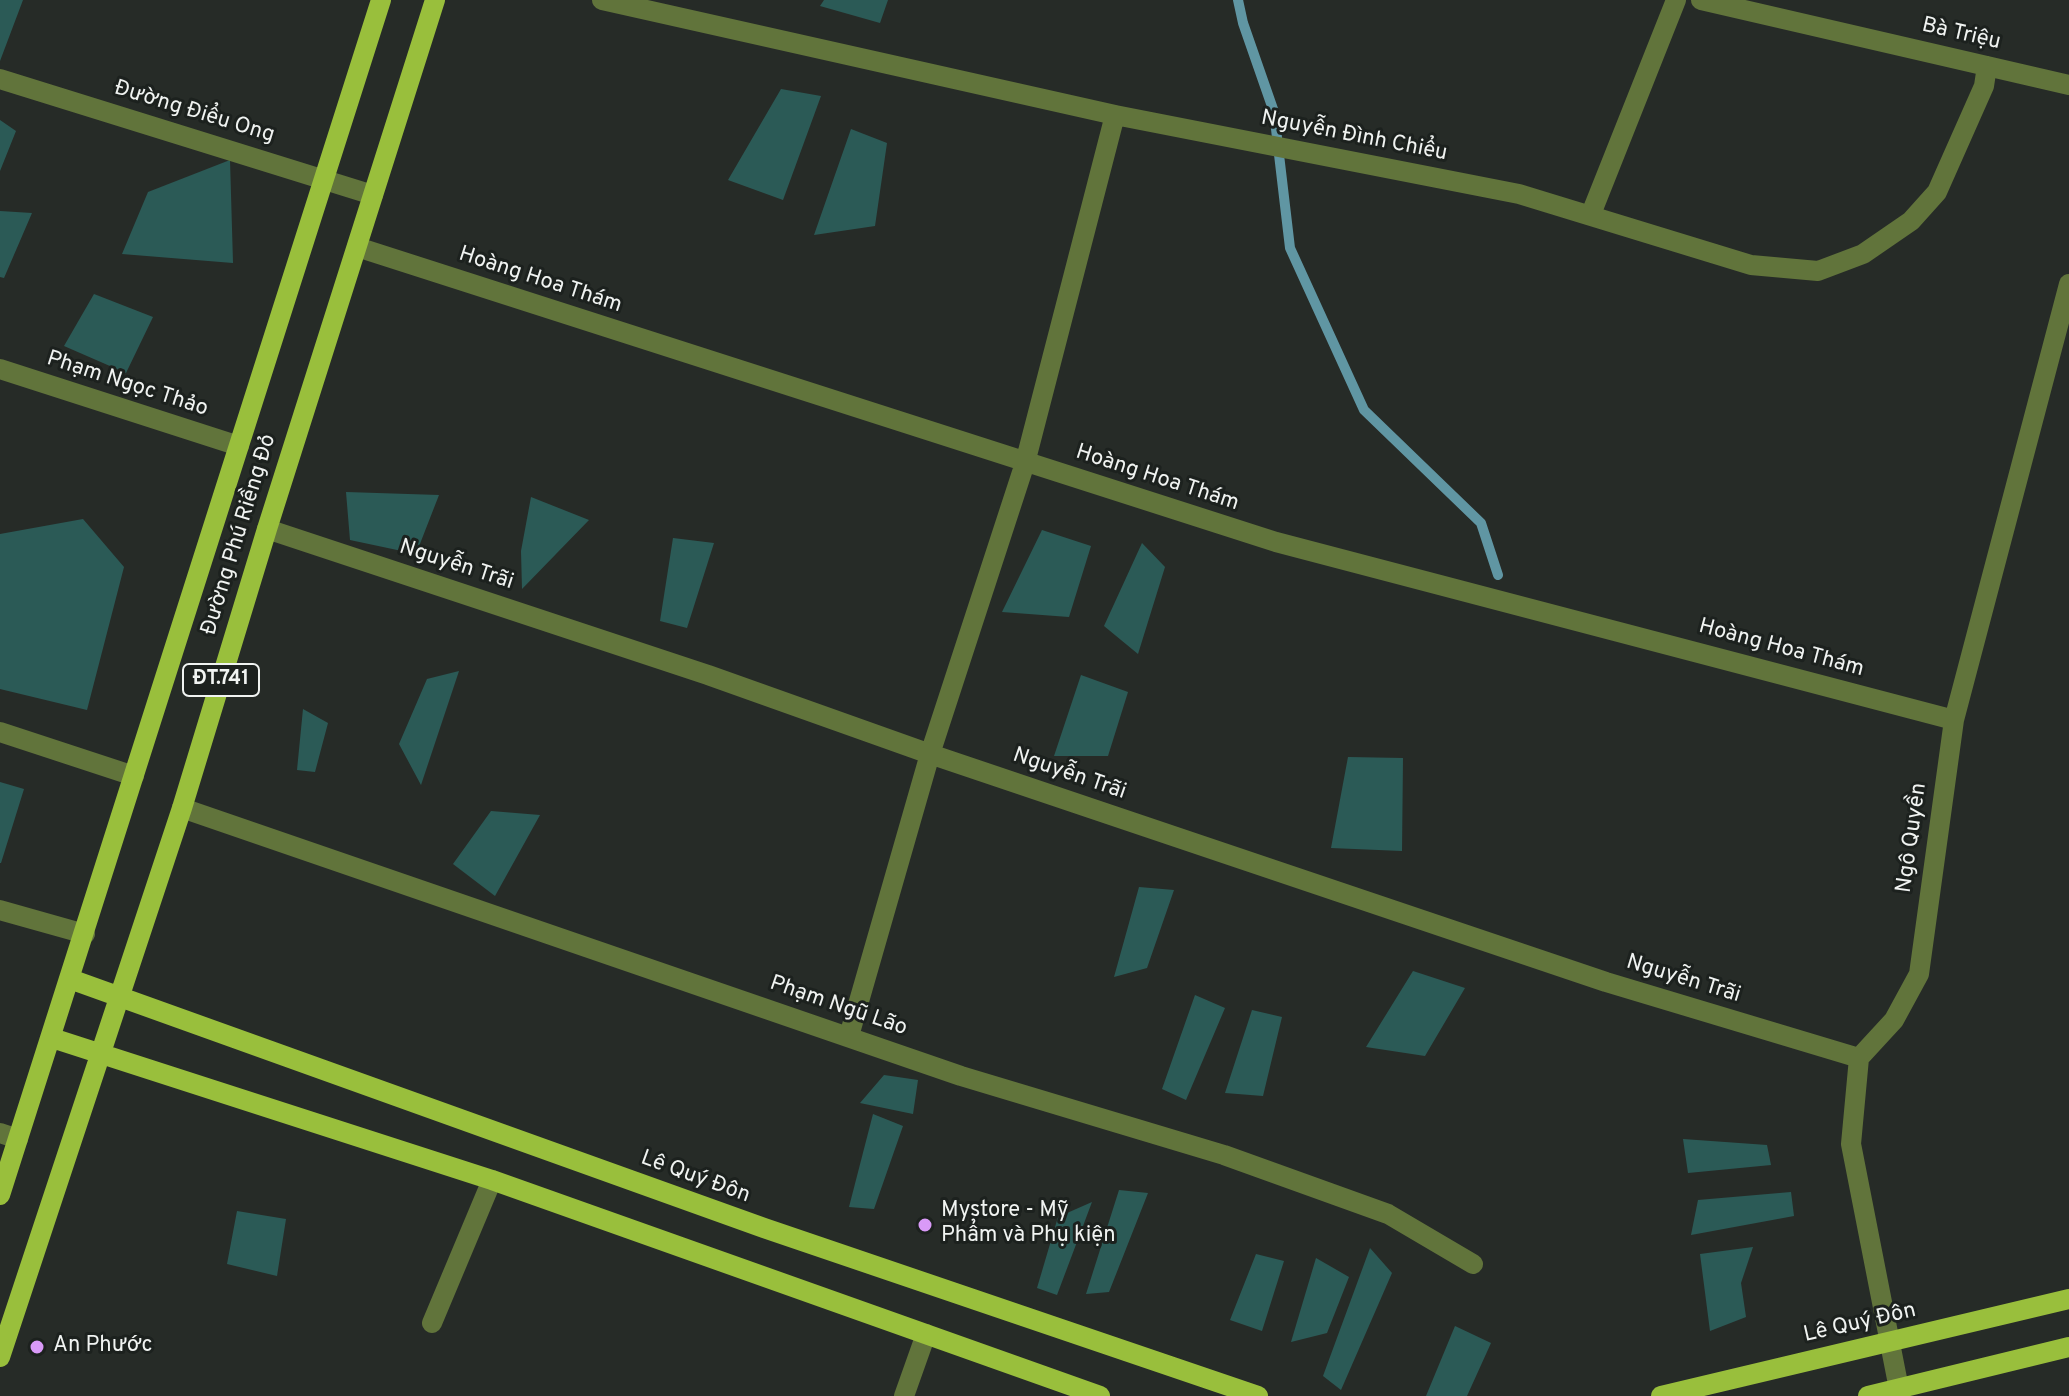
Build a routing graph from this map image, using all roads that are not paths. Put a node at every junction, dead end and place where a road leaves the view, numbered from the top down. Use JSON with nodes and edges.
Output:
{"nodes":[{"id":1,"x":381,"y":0,"type":"edge"},
{"id":2,"x":435,"y":0,"type":"edge"},
{"id":3,"x":602,"y":0,"type":"edge"},
{"id":4,"x":1676,"y":0,"type":"edge"},
{"id":5,"x":1701,"y":0,"type":"edge"},
{"id":6,"x":1987,"y":66,"type":"junction"},
{"id":7,"x":0,"y":79,"type":"edge"},
{"id":8,"x":2069,"y":85,"type":"edge"},
{"id":9,"x":1115,"y":115,"type":"junction"},
{"id":10,"x":325,"y":179,"type":"junction"},
{"id":11,"x":373,"y":195,"type":"junction"},
{"id":12,"x":1591,"y":214,"type":"junction"},
{"id":13,"x":357,"y":247,"type":"junction"},
{"id":14,"x":2069,"y":284,"type":"edge"},
{"id":15,"x":0,"y":369,"type":"edge"},
{"id":16,"x":239,"y":446,"type":"junction"},
{"id":17,"x":1025,"y":463,"type":"junction"},
{"id":18,"x":267,"y":529,"type":"junction"},
{"id":19,"x":1954,"y":720,"type":"junction"},
{"id":20,"x":0,"y":732,"type":"edge"},
{"id":21,"x":930,"y":754,"type":"junction"},
{"id":22,"x":134,"y":776,"type":"junction"},
{"id":23,"x":182,"y":808,"type":"junction"},
{"id":24,"x":0,"y":910,"type":"edge"},
{"id":25,"x":85,"y":934,"type":"junction"},
{"id":26,"x":70,"y":979,"type":"junction"},
{"id":27,"x":119,"y":998,"type":"junction"},
{"id":28,"x":849,"y":1036,"type":"junction"},
{"id":29,"x":52,"y":1038,"type":"junction"},
{"id":30,"x":101,"y":1052,"type":"junction"},
{"id":31,"x":1859,"y":1058,"type":"junction"},
{"id":32,"x":9,"y":1136,"type":"edge"},
{"id":33,"x":492,"y":1180,"type":"junction"},
{"id":34,"x":0,"y":1195,"type":"edge"},
{"id":35,"x":1473,"y":1264,"type":"dead end"},
{"id":36,"x":2069,"y":1299,"type":"edge"},
{"id":37,"x":432,"y":1323,"type":"dead end"},
{"id":38,"x":926,"y":1334,"type":"junction"},
{"id":39,"x":1890,"y":1342,"type":"junction"},
{"id":40,"x":2069,"y":1347,"type":"edge"},
{"id":41,"x":0,"y":1357,"type":"edge"},
{"id":42,"x":1899,"y":1389,"type":"junction"},
{"id":43,"x":904,"y":1396,"type":"edge"},
{"id":44,"x":1100,"y":1396,"type":"edge"},
{"id":45,"x":1258,"y":1396,"type":"edge"},
{"id":46,"x":1661,"y":1396,"type":"edge"},
{"id":47,"x":1868,"y":1396,"type":"edge"}],
"edges":[{"from":1,"to":10,"type":"main road","name":"Đường Phú Riềng Đỏ","number":"ĐT.741"},
{"from":2,"to":11,"type":"main road","name":"Đường Phú Riềng Đỏ","number":"ĐT.741"},
{"from":3,"to":9,"type":"street","name":"Nguyễn Đình Chiểu"},
{"from":4,"to":12,"type":"street"},
{"from":5,"to":6,"type":"street","name":"Bà Triệu"},
{"from":6,"to":8,"type":"street","name":"Bà Triệu"},
{"from":6,"to":12,"type":"street","name":"Nguyễn Đình Chiểu"},
{"from":7,"to":10,"type":"street","name":"Đường Điểu Ong"},
{"from":9,"to":12,"type":"street","name":"Nguyễn Đình Chiểu"},
{"from":9,"to":17,"type":"street"},
{"from":10,"to":11,"type":"street","name":"Đường Điểu Ong"},
{"from":10,"to":16,"type":"main road","name":"Đường Phú Riềng Đỏ","number":"ĐT.741"},
{"from":11,"to":13,"type":"main road","name":"Đường Phú Riềng Đỏ","number":"ĐT.741"},
{"from":13,"to":17,"type":"street","name":"Hoàng Hoa Thám"},
{"from":13,"to":18,"type":"main road","name":"Đường Phú Riềng Đỏ","number":"ĐT.741"},
{"from":14,"to":19,"type":"street","name":"Ngô Quyền"},
{"from":15,"to":16,"type":"street","name":"Phạm Ngọc Thảo"},
{"from":16,"to":22,"type":"main road","name":"Đường Phú Riềng Đỏ","number":"ĐT.741"},
{"from":17,"to":19,"type":"street","name":"Hoàng Hoa Thám"},
{"from":17,"to":21,"type":"street"},
{"from":18,"to":21,"type":"street","name":"Nguyễn Trãi"},
{"from":18,"to":23,"type":"main road","name":"Đường Phú Riềng Đỏ","number":"ĐT.741"},
{"from":19,"to":31,"type":"street","name":"Ngô Quyền"},
{"from":20,"to":22,"type":"street"},
{"from":21,"to":28,"type":"street"},
{"from":21,"to":31,"type":"street","name":"Nguyễn Trãi"},
{"from":22,"to":25,"type":"main road","name":"Đường Phú Riềng Đỏ","number":"ĐT.741"},
{"from":23,"to":27,"type":"main road","name":"Đường Phú Riềng Đỏ","number":"ĐT.741"},
{"from":23,"to":28,"type":"street","name":"Phạm Ngũ Lão"},
{"from":24,"to":25,"type":"street"},
{"from":25,"to":26,"type":"main road","name":"Đường Phú Riềng Đỏ","number":"ĐT.741"},
{"from":26,"to":27,"type":"main road","name":"Lê Quý Đôn"},
{"from":26,"to":29,"type":"main road","name":"Đường Phú Riềng Đỏ","number":"ĐT.741"},
{"from":27,"to":30,"type":"main road","name":"Đường Phú Riềng Đỏ","number":"ĐT.741"},
{"from":27,"to":45,"type":"main road","name":"Lê Quý Đôn"},
{"from":28,"to":35,"type":"street","name":"Phạm Ngũ Lão"},
{"from":29,"to":30,"type":"main road"},
{"from":29,"to":32,"type":"main road","name":"Đường Phú Riềng Đỏ","number":"ĐT.741"},
{"from":30,"to":33,"type":"main road"},
{"from":30,"to":41,"type":"main road","name":"Đường Phú Riềng Đỏ","number":"ĐT.741"},
{"from":31,"to":39,"type":"street"},
{"from":32,"to":34,"type":"main road","name":"Đường Phú Riềng Đỏ","number":"ĐT.741"},
{"from":33,"to":37,"type":"street"},
{"from":33,"to":38,"type":"main road"},
{"from":36,"to":39,"type":"main road","name":"Lê Quý Đôn"},
{"from":38,"to":43,"type":"street"},
{"from":38,"to":44,"type":"main road"},
{"from":39,"to":42,"type":"street"},
{"from":39,"to":46,"type":"main road","name":"Lê Quý Đôn"},
{"from":40,"to":42,"type":"main road"},
{"from":42,"to":47,"type":"main road"}]}
